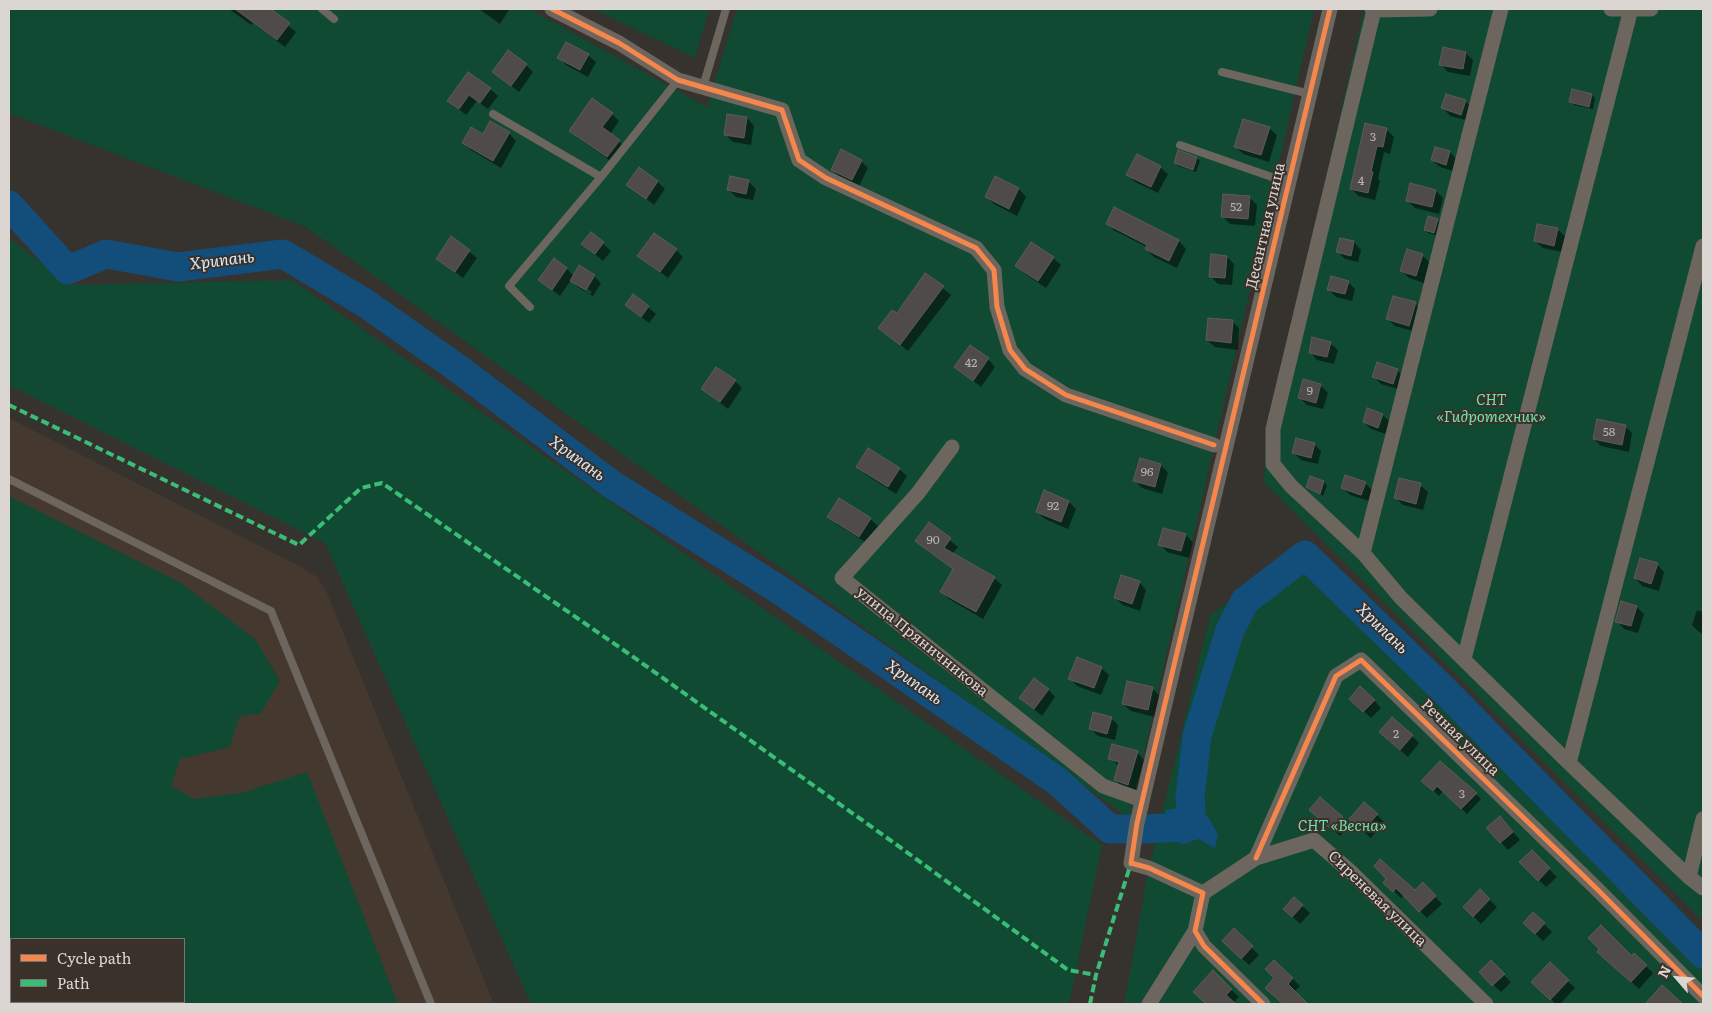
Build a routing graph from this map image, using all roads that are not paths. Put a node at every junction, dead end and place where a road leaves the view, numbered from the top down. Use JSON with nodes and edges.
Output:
{"nodes":[{"id":1,"x":322,"y":9,"type":"edge"},
{"id":2,"x":552,"y":9,"type":"edge"},
{"id":3,"x":726,"y":9,"type":"edge"},
{"id":4,"x":1330,"y":9,"type":"edge"},
{"id":5,"x":1430,"y":9,"type":"edge"},
{"id":6,"x":1501,"y":9,"type":"edge"},
{"id":7,"x":1611,"y":9,"type":"edge"},
{"id":8,"x":1631,"y":9,"type":"edge"},
{"id":9,"x":1650,"y":9,"type":"edge"},
{"id":10,"x":1373,"y":10,"type":"edge"},
{"id":11,"x":334,"y":19,"type":"dead end"},
{"id":12,"x":1222,"y":72,"type":"dead end"},
{"id":13,"x":678,"y":80,"type":"junction"},
{"id":14,"x":703,"y":87,"type":"junction"},
{"id":15,"x":1310,"y":94,"type":"junction"},
{"id":16,"x":493,"y":114,"type":"dead end"},
{"id":17,"x":1180,"y":145,"type":"dead end"},
{"id":18,"x":601,"y":177,"type":"junction"},
{"id":19,"x":1289,"y":183,"type":"junction"},
{"id":20,"x":1703,"y":246,"type":"edge"},
{"id":21,"x":530,"y":307,"type":"dead end"},
{"id":22,"x":952,"y":447,"type":"dead end"},
{"id":23,"x":1220,"y":447,"type":"junction"},
{"id":24,"x":9,"y":479,"type":"edge"},
{"id":25,"x":1363,"y":554,"type":"junction"},
{"id":26,"x":1464,"y":659,"type":"junction"},
{"id":27,"x":1569,"y":764,"type":"junction"},
{"id":28,"x":1142,"y":800,"type":"junction"},
{"id":29,"x":1703,"y":819,"type":"edge"},
{"id":30,"x":1256,"y":858,"type":"junction"},
{"id":31,"x":1689,"y":877,"type":"junction"},
{"id":32,"x":1703,"y":888,"type":"edge"},
{"id":33,"x":1203,"y":893,"type":"junction"},
{"id":34,"x":1195,"y":930,"type":"junction"},
{"id":35,"x":1703,"y":996,"type":"edge"},
{"id":36,"x":431,"y":1004,"type":"edge"},
{"id":37,"x":1149,"y":1004,"type":"edge"},
{"id":38,"x":1262,"y":1004,"type":"edge"},
{"id":39,"x":1486,"y":1004,"type":"edge"}],
"edges":[{"from":1,"to":11,"type":"lane"},
{"from":2,"to":13,"type":"street"},
{"from":3,"to":14,"type":"lane"},
{"from":4,"to":15,"type":"street","name":"Десантная улица"},
{"from":5,"to":10,"type":"street"},
{"from":6,"to":25,"type":"street"},
{"from":7,"to":8,"type":"street"},
{"from":8,"to":9,"type":"street"},
{"from":8,"to":26,"type":"street"},
{"from":10,"to":25,"type":"street"},
{"from":12,"to":15,"type":"lane"},
{"from":13,"to":14,"type":"street"},
{"from":13,"to":18,"type":"lane"},
{"from":14,"to":23,"type":"street"},
{"from":15,"to":19,"type":"street","name":"Десантная улица"},
{"from":16,"to":18,"type":"lane"},
{"from":17,"to":19,"type":"lane"},
{"from":18,"to":21,"type":"lane"},
{"from":19,"to":23,"type":"street","name":"Десантная улица"},
{"from":20,"to":27,"type":"street"},
{"from":22,"to":28,"type":"street","name":"улица Пряничникова"},
{"from":23,"to":28,"type":"street","name":"Десантная улица"},
{"from":24,"to":36,"type":"lane"},
{"from":25,"to":26,"type":"street"},
{"from":26,"to":27,"type":"street"},
{"from":27,"to":31,"type":"street"},
{"from":28,"to":33,"type":"street","name":"Десантная улица"},
{"from":29,"to":31,"type":"street"},
{"from":30,"to":33,"type":"street","name":"Сиреневая улица"},
{"from":30,"to":35,"type":"street","name":"Речная улица"},
{"from":30,"to":39,"type":"street","name":"Сиреневая улица"},
{"from":31,"to":32,"type":"street"},
{"from":33,"to":34,"type":"street"},
{"from":34,"to":37,"type":"street"},
{"from":34,"to":38,"type":"street"}]}
